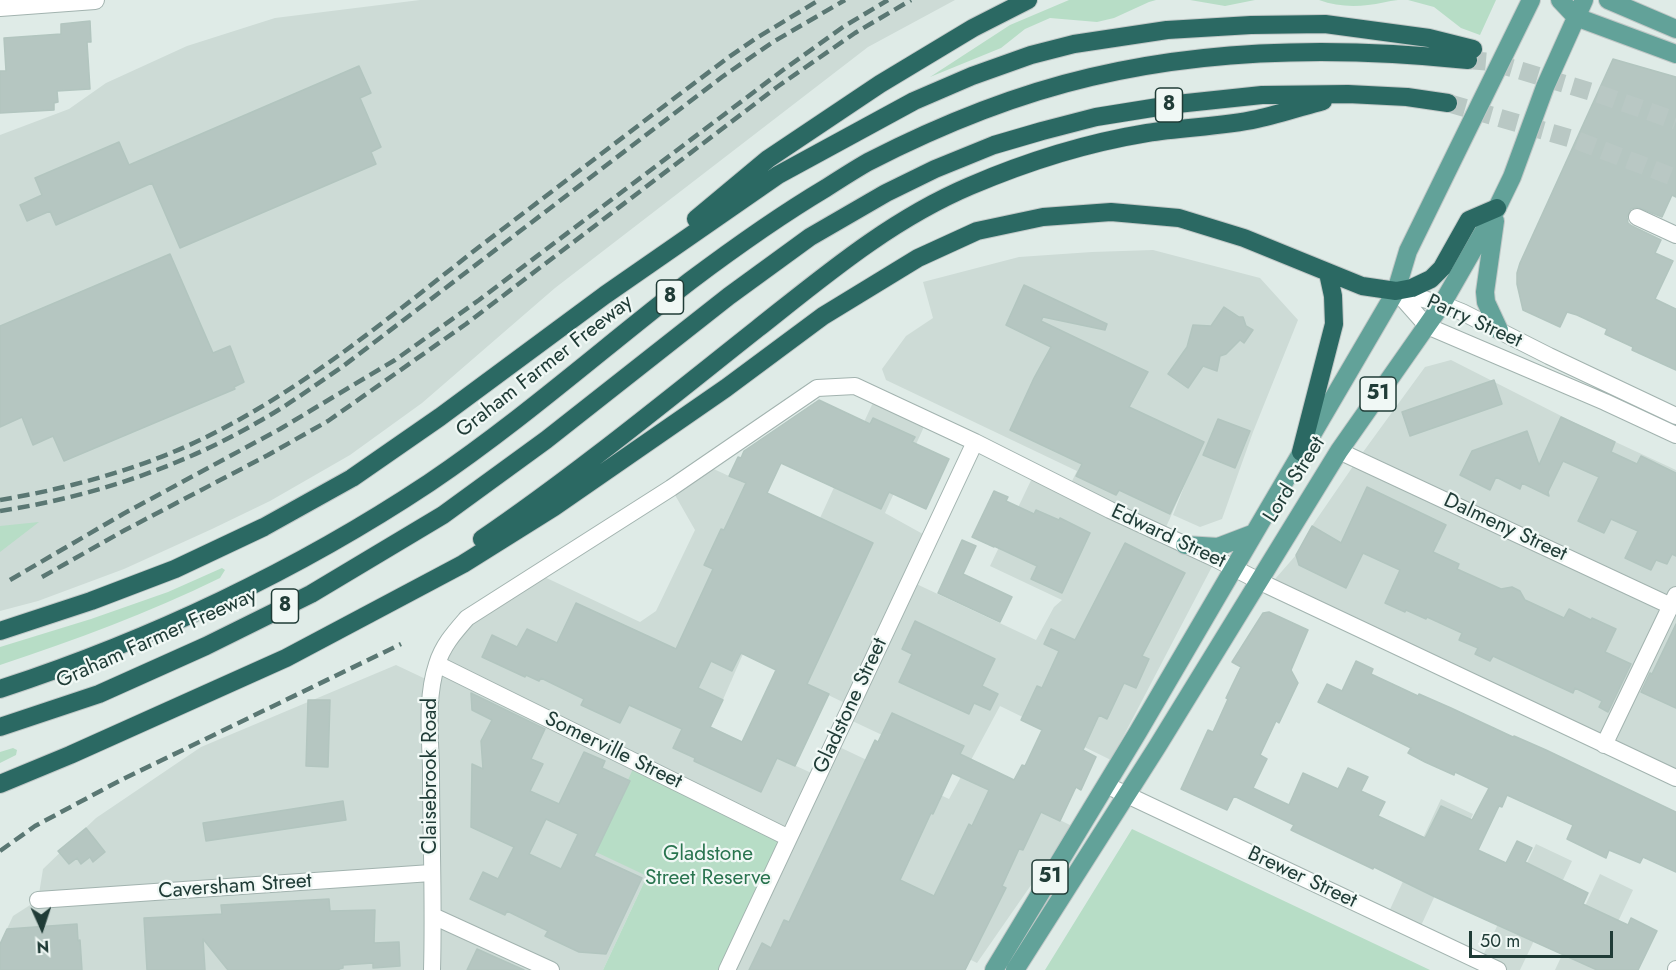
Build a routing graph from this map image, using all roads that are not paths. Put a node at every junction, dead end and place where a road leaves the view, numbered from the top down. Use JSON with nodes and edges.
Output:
{"nodes":[{"id":1,"x":95,"y":0,"type":"edge"},
{"id":2,"x":1028,"y":0,"type":"edge"},
{"id":3,"x":1531,"y":0,"type":"edge"},
{"id":4,"x":1560,"y":0,"type":"edge"},
{"id":5,"x":1608,"y":0,"type":"edge"},
{"id":6,"x":1634,"y":5,"type":"edge"},
{"id":7,"x":0,"y":7,"type":"edge"},
{"id":8,"x":1580,"y":8,"type":"edge"},
{"id":9,"x":1676,"y":29,"type":"edge"},
{"id":10,"x":1676,"y":54,"type":"edge"},
{"id":11,"x":1348,"y":94,"type":"junction"},
{"id":12,"x":1448,"y":103,"type":"tunnel mouth"},
{"id":13,"x":1497,"y":208,"type":"junction"},
{"id":14,"x":1637,"y":217,"type":"dead end"},
{"id":15,"x":1676,"y":235,"type":"edge"},
{"id":16,"x":1328,"y":273,"type":"junction"},
{"id":17,"x":1396,"y":291,"type":"junction"},
{"id":18,"x":604,"y":295,"type":"junction"},
{"id":19,"x":1442,"y":304,"type":"junction"},
{"id":20,"x":1427,"y":326,"type":"junction"},
{"id":21,"x":1499,"y":330,"type":"junction"},
{"id":22,"x":1676,"y":416,"type":"edge"},
{"id":23,"x":1676,"y":435,"type":"edge"},
{"id":24,"x":975,"y":442,"type":"junction"},
{"id":25,"x":1339,"y":451,"type":"junction"},
{"id":26,"x":1301,"y":452,"type":"junction"},
{"id":27,"x":671,"y":488,"type":"joint"},
{"id":28,"x":1252,"y":534,"type":"junction"},
{"id":29,"x":1185,"y":545,"type":"junction"},
{"id":30,"x":1234,"y":568,"type":"junction"},
{"id":31,"x":1259,"y":581,"type":"junction"},
{"id":32,"x":1673,"y":601,"type":"edge"},
{"id":33,"x":384,"y":607,"type":"junction"},
{"id":34,"x":0,"y":631,"type":"edge"},
{"id":35,"x":437,"y":664,"type":"junction"},
{"id":36,"x":0,"y":689,"type":"edge"},
{"id":37,"x":0,"y":727,"type":"edge"},
{"id":38,"x":1604,"y":745,"type":"junction"},
{"id":39,"x":1676,"y":778,"type":"edge"},
{"id":40,"x":0,"y":784,"type":"edge"},
{"id":41,"x":1106,"y":785,"type":"junction"},
{"id":42,"x":1126,"y":795,"type":"junction"},
{"id":43,"x":789,"y":838,"type":"junction"},
{"id":44,"x":431,"y":873,"type":"junction"},
{"id":45,"x":38,"y":900,"type":"dead end"},
{"id":46,"x":433,"y":916,"type":"junction"},
{"id":47,"x":432,"y":970,"type":"edge"},
{"id":48,"x":551,"y":970,"type":"edge"},
{"id":49,"x":727,"y":970,"type":"edge"},
{"id":50,"x":994,"y":970,"type":"edge"},
{"id":51,"x":1015,"y":970,"type":"edge"},
{"id":52,"x":1498,"y":970,"type":"edge"}],
"edges":[{"from":1,"to":7,"type":"street"},
{"from":2,"to":18,"type":"highway"},
{"from":3,"to":17,"type":"main road","name":"Lord Street","number":"51"},
{"from":4,"to":8,"type":"main road"},
{"from":5,"to":6,"type":"main road"},
{"from":6,"to":9,"type":"main road"},
{"from":8,"to":10,"type":"main road"},
{"from":8,"to":13,"type":"main road","name":"Lord Street","number":"51"},
{"from":11,"to":12,"type":"highway","name":"Graham Farmer Freeway","number":"8"},
{"from":11,"to":33,"type":"highway"},
{"from":11,"to":37,"type":"highway","name":"Graham Farmer Freeway","number":"8"},
{"from":13,"to":17,"type":"highway"},
{"from":13,"to":19,"type":"main road","name":"Lord Street","number":"51"},
{"from":13,"to":21,"type":"main road"},
{"from":14,"to":15,"type":"street"},
{"from":16,"to":17,"type":"highway"},
{"from":16,"to":26,"type":"highway"},
{"from":16,"to":33,"type":"highway"},
{"from":17,"to":19,"type":"street","name":"Parry Street"},
{"from":17,"to":20,"type":"street","name":"Parry Street"},
{"from":17,"to":26,"type":"main road","name":"Lord Street","number":"51"},
{"from":18,"to":34,"type":"highway"},
{"from":18,"to":36,"type":"highway","name":"Graham Farmer Freeway","number":"8"},
{"from":19,"to":20,"type":"main road","name":"Lord Street","number":"51"},
{"from":19,"to":21,"type":"street","name":"Parry Street"},
{"from":20,"to":23,"type":"street","name":"Parry Street"},
{"from":20,"to":25,"type":"main road","name":"Lord Street","number":"51"},
{"from":21,"to":22,"type":"street","name":"Parry Street"},
{"from":24,"to":27,"type":"street","name":"Edward Street"},
{"from":24,"to":29,"type":"street","name":"Edward Street"},
{"from":24,"to":43,"type":"street","name":"Gladstone Street"},
{"from":25,"to":31,"type":"main road","name":"Lord Street","number":"51"},
{"from":25,"to":32,"type":"street","name":"Dalmeny Street"},
{"from":26,"to":28,"type":"main road","name":"Lord Street","number":"51"},
{"from":27,"to":35,"type":"street","name":"Claisebrook Road"},
{"from":28,"to":29,"type":"main road"},
{"from":28,"to":30,"type":"main road","name":"Lord Street","number":"51"},
{"from":29,"to":30,"type":"street","name":"Edward Street"},
{"from":30,"to":31,"type":"street","name":"Edward Street"},
{"from":30,"to":41,"type":"main road","name":"Lord Street","number":"51"},
{"from":31,"to":38,"type":"street","name":"Edward Street"},
{"from":31,"to":42,"type":"main road","name":"Lord Street","number":"51"},
{"from":32,"to":38,"type":"street"},
{"from":33,"to":40,"type":"highway"},
{"from":35,"to":43,"type":"street","name":"Somerville Street"},
{"from":35,"to":44,"type":"street","name":"Claisebrook Road"},
{"from":38,"to":39,"type":"street","name":"Edward Street"},
{"from":41,"to":42,"type":"street","name":"Brewer Street"},
{"from":41,"to":50,"type":"main road","name":"Lord Street","number":"51"},
{"from":42,"to":51,"type":"main road","name":"Lord Street","number":"51"},
{"from":42,"to":52,"type":"street","name":"Brewer Street"},
{"from":43,"to":49,"type":"street","name":"Gladstone Street"},
{"from":44,"to":45,"type":"street","name":"Caversham Street"},
{"from":44,"to":46,"type":"street","name":"Claisebrook Road"},
{"from":46,"to":47,"type":"street","name":"Claisebrook Road"},
{"from":46,"to":48,"type":"street"}]}
